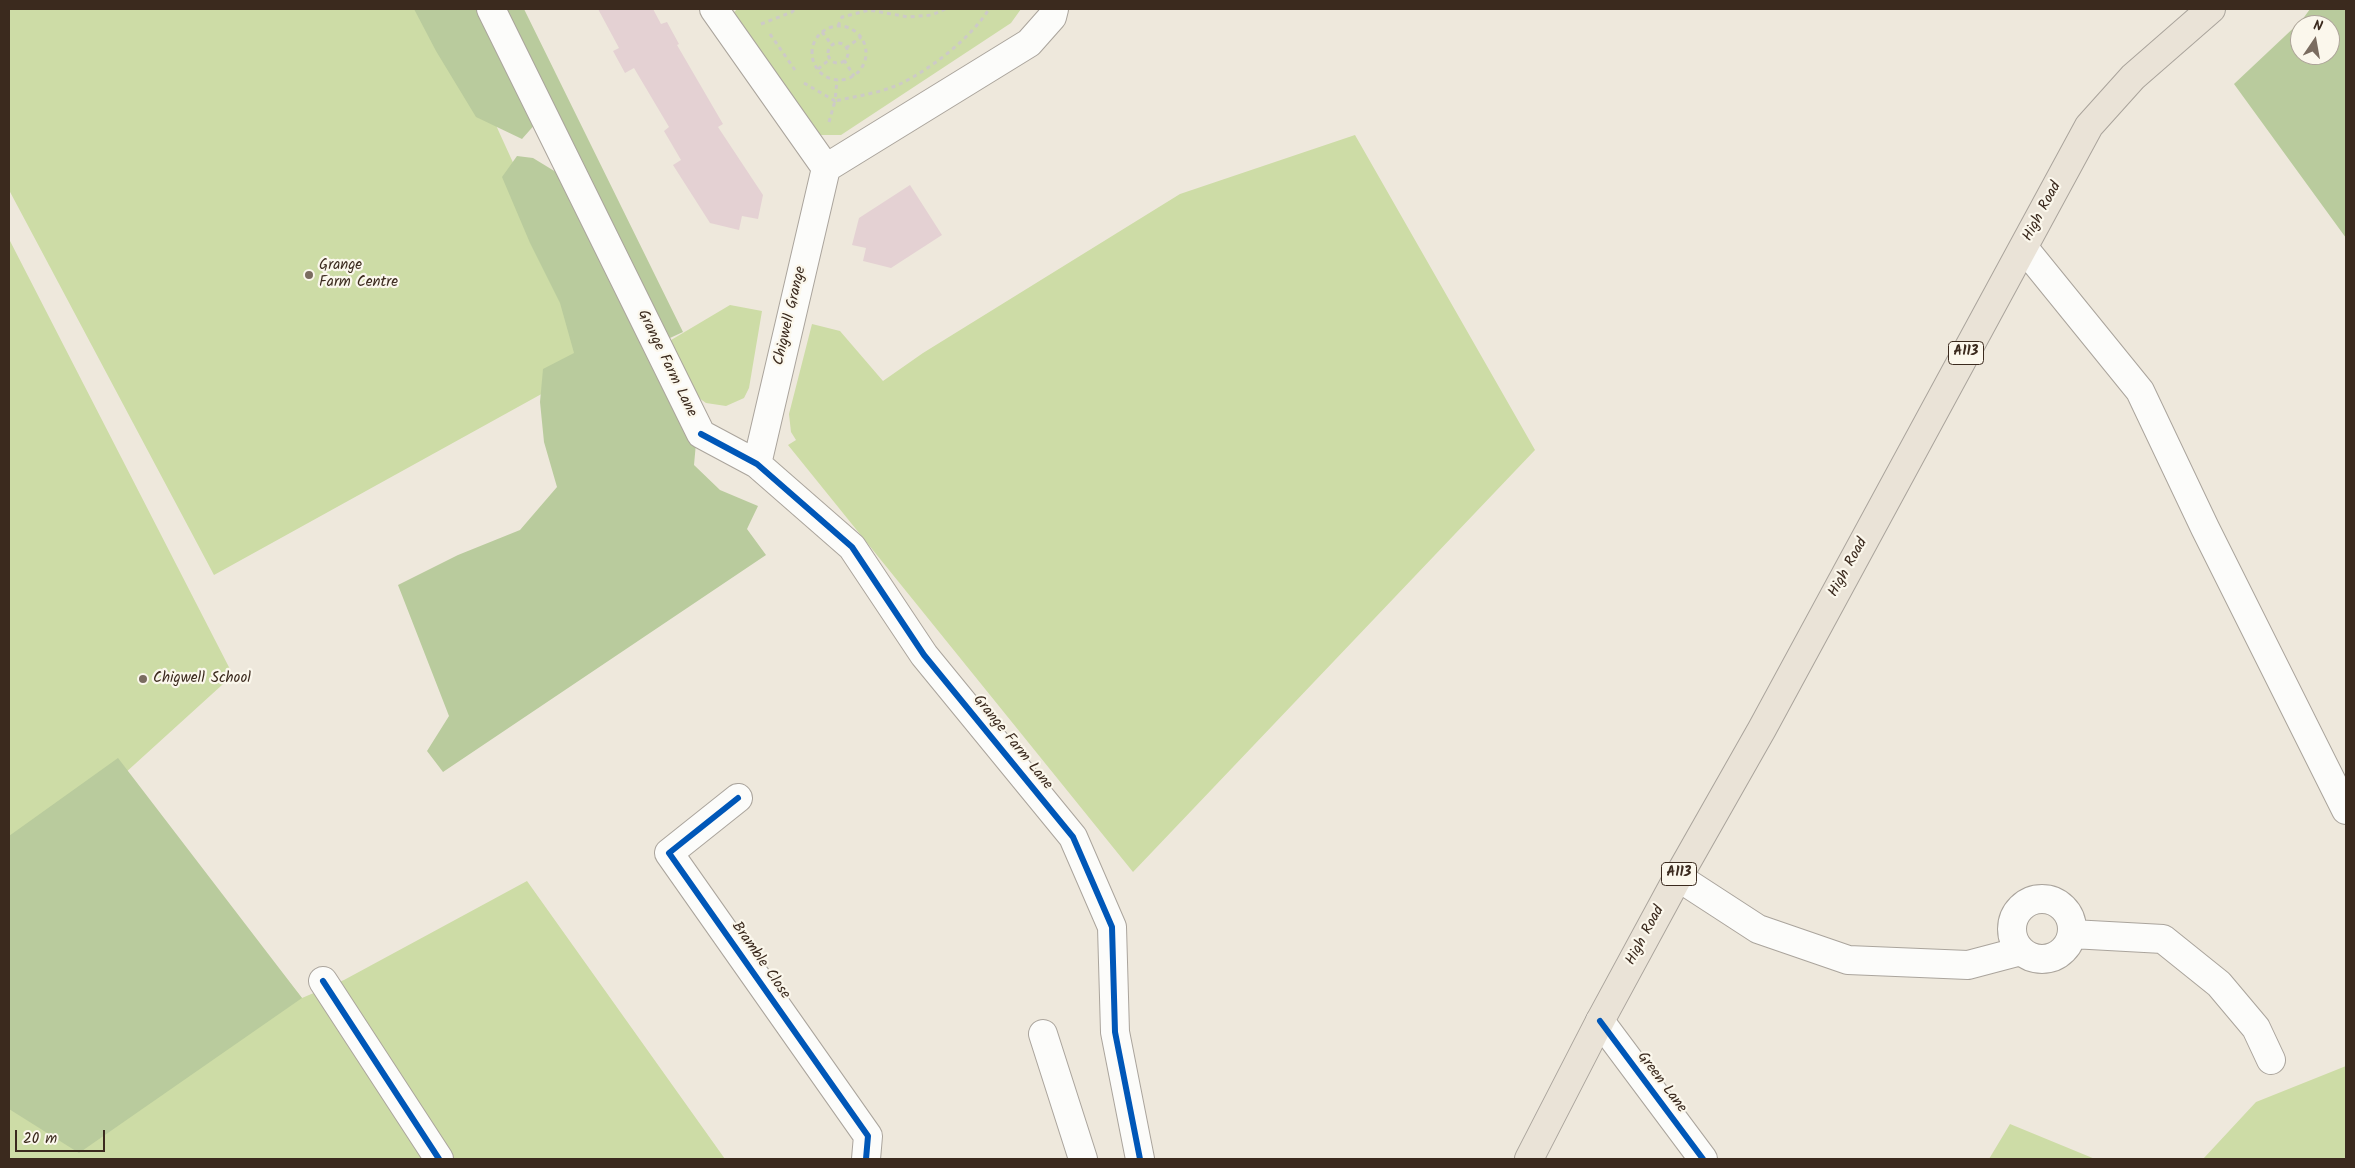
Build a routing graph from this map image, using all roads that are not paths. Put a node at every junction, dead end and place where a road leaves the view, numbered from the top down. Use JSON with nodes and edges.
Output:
{"nodes":[{"id":1,"x":491,"y":9,"type":"edge"},
{"id":2,"x":714,"y":9,"type":"edge"},
{"id":3,"x":1054,"y":9,"type":"edge"},
{"id":4,"x":2211,"y":9,"type":"edge"},
{"id":5,"x":826,"y":168,"type":"junction"},
{"id":6,"x":2024,"y":248,"type":"junction"},
{"id":7,"x":757,"y":464,"type":"junction"},
{"id":8,"x":738,"y":798,"type":"dead end"},
{"id":9,"x":2346,"y":810,"type":"edge"},
{"id":10,"x":1678,"y":877,"type":"junction"},
{"id":11,"x":2072,"y":934,"type":"junction"},
{"id":12,"x":2021,"y":951,"type":"junction"},
{"id":13,"x":323,"y":981,"type":"dead end"},
{"id":14,"x":1600,"y":1021,"type":"junction"},
{"id":15,"x":1043,"y":1034,"type":"dead end"},
{"id":16,"x":2271,"y":1060,"type":"dead end"},
{"id":17,"x":439,"y":1159,"type":"edge"},
{"id":18,"x":866,"y":1159,"type":"edge"},
{"id":19,"x":1082,"y":1159,"type":"edge"},
{"id":20,"x":1140,"y":1159,"type":"edge"},
{"id":21,"x":1529,"y":1159,"type":"edge"},
{"id":22,"x":1703,"y":1159,"type":"edge"}],
"edges":[{"from":1,"to":7,"type":"street","name":"Grange Farm Lane"},
{"from":2,"to":5,"type":"street"},
{"from":3,"to":5,"type":"street"},
{"from":4,"to":6,"type":"main road","name":"High Road","number":"A113"},
{"from":5,"to":7,"type":"street","name":"Chigwell Grange"},
{"from":6,"to":9,"type":"street"},
{"from":6,"to":10,"type":"main road","name":"High Road","number":"A113"},
{"from":7,"to":20,"type":"street","name":"Grange Farm Lane"},
{"from":8,"to":18,"type":"street","name":"Bramble Close"},
{"from":10,"to":12,"type":"street"},
{"from":10,"to":14,"type":"main road","name":"High Road","number":"A113"},
{"from":11,"to":12,"type":"street"},
{"from":11,"to":12,"type":"street"},
{"from":11,"to":16,"type":"street"},
{"from":13,"to":17,"type":"street"},
{"from":14,"to":21,"type":"main road","name":"High Road","number":"A113"},
{"from":14,"to":22,"type":"street","name":"Green Lane"},
{"from":15,"to":19,"type":"street"}]}
